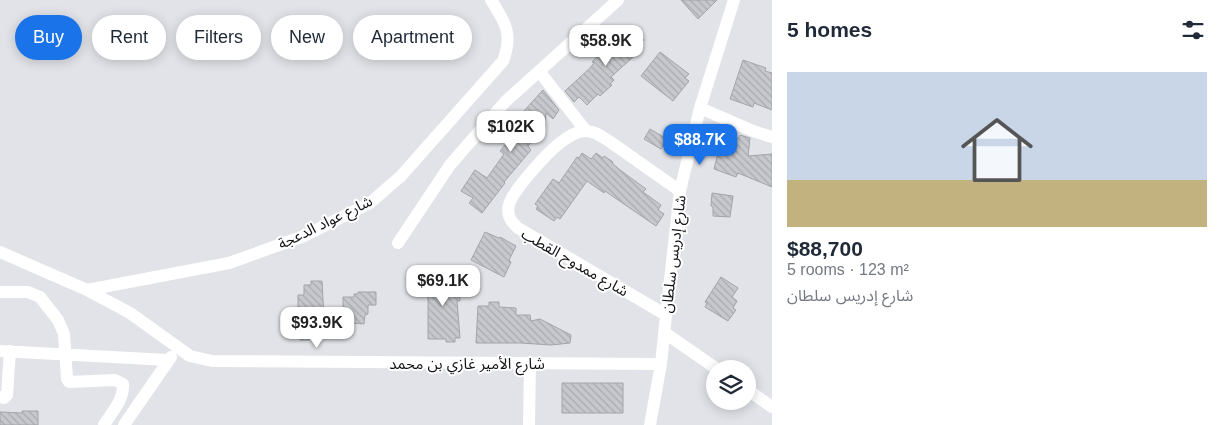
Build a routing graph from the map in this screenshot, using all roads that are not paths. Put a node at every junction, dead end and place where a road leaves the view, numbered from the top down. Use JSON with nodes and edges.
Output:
{"nodes":[{"id":1,"x":491,"y":0,"type":"edge"},
{"id":2,"x":618,"y":0,"type":"edge"},
{"id":3,"x":734,"y":0,"type":"edge"},
{"id":4,"x":539,"y":71,"type":"junction"},
{"id":5,"x":700,"y":108,"type":"junction"},
{"id":6,"x":586,"y":131,"type":"junction"},
{"id":7,"x":772,"y":137,"type":"edge"},
{"id":8,"x":680,"y":191,"type":"junction"},
{"id":9,"x":398,"y":243,"type":"dead end"},
{"id":10,"x":0,"y":252,"type":"edge"},
{"id":11,"x":87,"y":290,"type":"junction"},
{"id":12,"x":0,"y":292,"type":"edge"},
{"id":13,"x":666,"y":315,"type":"junction"},
{"id":14,"x":666,"y":333,"type":"junction"},
{"id":15,"x":178,"y":348,"type":"junction"},
{"id":16,"x":5,"y":351,"type":"edge"},
{"id":17,"x":65,"y":356,"type":"junction"},
{"id":18,"x":168,"y":360,"type":"junction"},
{"id":19,"x":706,"y":361,"type":"edge"},
{"id":20,"x":530,"y":363,"type":"junction"},
{"id":21,"x":662,"y":364,"type":"junction"},
{"id":22,"x":756,"y":396,"type":"edge"},
{"id":23,"x":0,"y":397,"type":"edge"},
{"id":24,"x":772,"y":407,"type":"edge"},
{"id":25,"x":104,"y":425,"type":"edge"},
{"id":26,"x":124,"y":425,"type":"edge"},
{"id":27,"x":529,"y":425,"type":"edge"},
{"id":28,"x":650,"y":425,"type":"edge"}],
"edges":[{"from":1,"to":11,"type":"street","name":"شارع عواد الدعجة"},
{"from":2,"to":4,"type":"street"},
{"from":3,"to":5,"type":"street","name":"شارع إدريس سلطان"},
{"from":4,"to":6,"type":"street"},
{"from":4,"to":9,"type":"street"},
{"from":5,"to":7,"type":"street"},
{"from":5,"to":8,"type":"street","name":"شارع إدريس سلطان"},
{"from":6,"to":8,"type":"street"},
{"from":6,"to":13,"type":"street","name":"شارع ممدوح القطب"},
{"from":8,"to":13,"type":"street","name":"شارع إدريس سلطان"},
{"from":10,"to":11,"type":"street","name":"شارع الأمير غازي بن محمد"},
{"from":11,"to":15,"type":"street","name":"شارع الأمير غازي بن محمد"},
{"from":12,"to":17,"type":"street"},
{"from":13,"to":14,"type":"street","name":"شارع إدريس سلطان"},
{"from":14,"to":19,"type":"street"},
{"from":14,"to":21,"type":"street","name":"شارع إدريس سلطان"},
{"from":15,"to":18,"type":"street"},
{"from":15,"to":20,"type":"street","name":"شارع الأمير غازي بن محمد"},
{"from":16,"to":17,"type":"street"},
{"from":16,"to":23,"type":"street"},
{"from":17,"to":18,"type":"street"},
{"from":17,"to":25,"type":"street"},
{"from":18,"to":26,"type":"street"},
{"from":20,"to":21,"type":"street","name":"شارع الأمير غازي بن محمد"},
{"from":20,"to":27,"type":"street"},
{"from":21,"to":28,"type":"street","name":"شارع إدريس سلطان"},
{"from":22,"to":24,"type":"street"}]}
